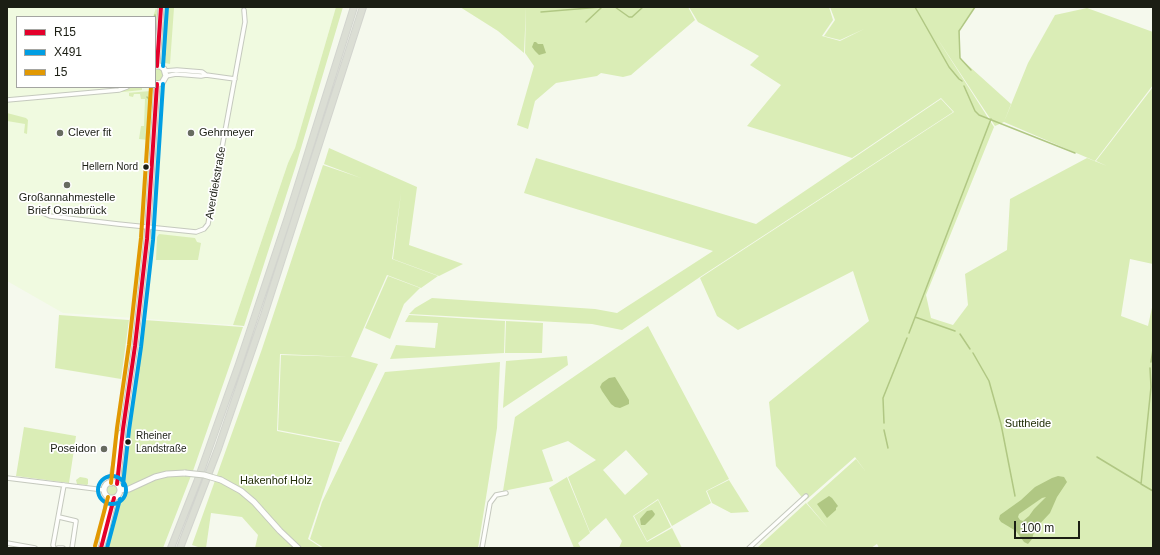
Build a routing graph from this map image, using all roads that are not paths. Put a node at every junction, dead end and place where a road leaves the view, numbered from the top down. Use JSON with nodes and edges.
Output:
{"nodes":[{"id":1,"x":161,"y":7,"type":"edge"},
{"id":2,"x":354,"y":7,"type":"edge"},
{"id":3,"x":363,"y":7,"type":"edge"},
{"id":4,"x":244,"y":10,"type":"dead end"},
{"id":5,"x":156,"y":66,"type":"edge"},
{"id":6,"x":166,"y":74,"type":"junction"},
{"id":7,"x":235,"y":78,"type":"junction"},
{"id":8,"x":156,"y":84,"type":"edge"},
{"id":9,"x":115,"y":88,"type":"edge"},
{"id":10,"x":124,"y":88,"type":"edge"},
{"id":11,"x":156,"y":88,"type":"edge"},
{"id":12,"x":110,"y":90,"type":"junction"},
{"id":13,"x":7,"y":100,"type":"edge"},
{"id":14,"x":36,"y":210,"type":"dead end"},
{"id":15,"x":148,"y":227,"type":"junction"},
{"id":16,"x":123,"y":429,"type":"junction"},
{"id":17,"x":7,"y":478,"type":"edge"},
{"id":18,"x":111,"y":483,"type":"junction"},
{"id":19,"x":117,"y":484,"type":"junction"},
{"id":20,"x":64,"y":485,"type":"junction"},
{"id":21,"x":104,"y":490,"type":"junction"},
{"id":22,"x":120,"y":490,"type":"junction"},
{"id":23,"x":506,"y":493,"type":"dead end"},
{"id":24,"x":806,"y":496,"type":"dead end"},
{"id":25,"x":111,"y":498,"type":"junction"},
{"id":26,"x":58,"y":517,"type":"junction"},
{"id":27,"x":7,"y":543,"type":"edge"},
{"id":28,"x":101,"y":547,"type":"edge"},
{"id":29,"x":35,"y":548,"type":"edge"},
{"id":30,"x":54,"y":548,"type":"edge"},
{"id":31,"x":58,"y":548,"type":"edge"},
{"id":32,"x":63,"y":548,"type":"edge"},
{"id":33,"x":72,"y":548,"type":"edge"},
{"id":34,"x":171,"y":548,"type":"edge"},
{"id":35,"x":180,"y":548,"type":"edge"},
{"id":36,"x":298,"y":548,"type":"edge"},
{"id":37,"x":482,"y":548,"type":"edge"},
{"id":38,"x":749,"y":548,"type":"edge"}],
"edges":[{"from":1,"to":5,"type":"street"},
{"from":2,"to":34,"type":"highway"},
{"from":3,"to":35,"type":"highway"},
{"from":4,"to":7,"type":"street","name":"Averdiekstraße"},
{"from":5,"to":6,"type":"street"},
{"from":6,"to":7,"type":"street"},
{"from":6,"to":8,"type":"street"},
{"from":7,"to":15,"type":"street","name":"Averdiekstraße"},
{"from":9,"to":12,"type":"street"},
{"from":10,"to":12,"type":"street"},
{"from":11,"to":15,"type":"street"},
{"from":12,"to":13,"type":"street"},
{"from":14,"to":15,"type":"street"},
{"from":15,"to":16,"type":"street"},
{"from":16,"to":18,"type":"street"},
{"from":16,"to":19,"type":"street"},
{"from":17,"to":20,"type":"street"},
{"from":18,"to":19,"type":"street"},
{"from":18,"to":21,"type":"street"},
{"from":19,"to":22,"type":"street"},
{"from":20,"to":21,"type":"street"},
{"from":20,"to":26,"type":"street"},
{"from":21,"to":25,"type":"street"},
{"from":22,"to":25,"type":"street"},
{"from":22,"to":36,"type":"street","bridge":true},
{"from":23,"to":37,"type":"street"},
{"from":24,"to":38,"type":"street"},
{"from":25,"to":28,"type":"street"},
{"from":26,"to":30,"type":"street"},
{"from":26,"to":33,"type":"street"},
{"from":27,"to":29,"type":"street"},
{"from":31,"to":32,"type":"street"}]}
